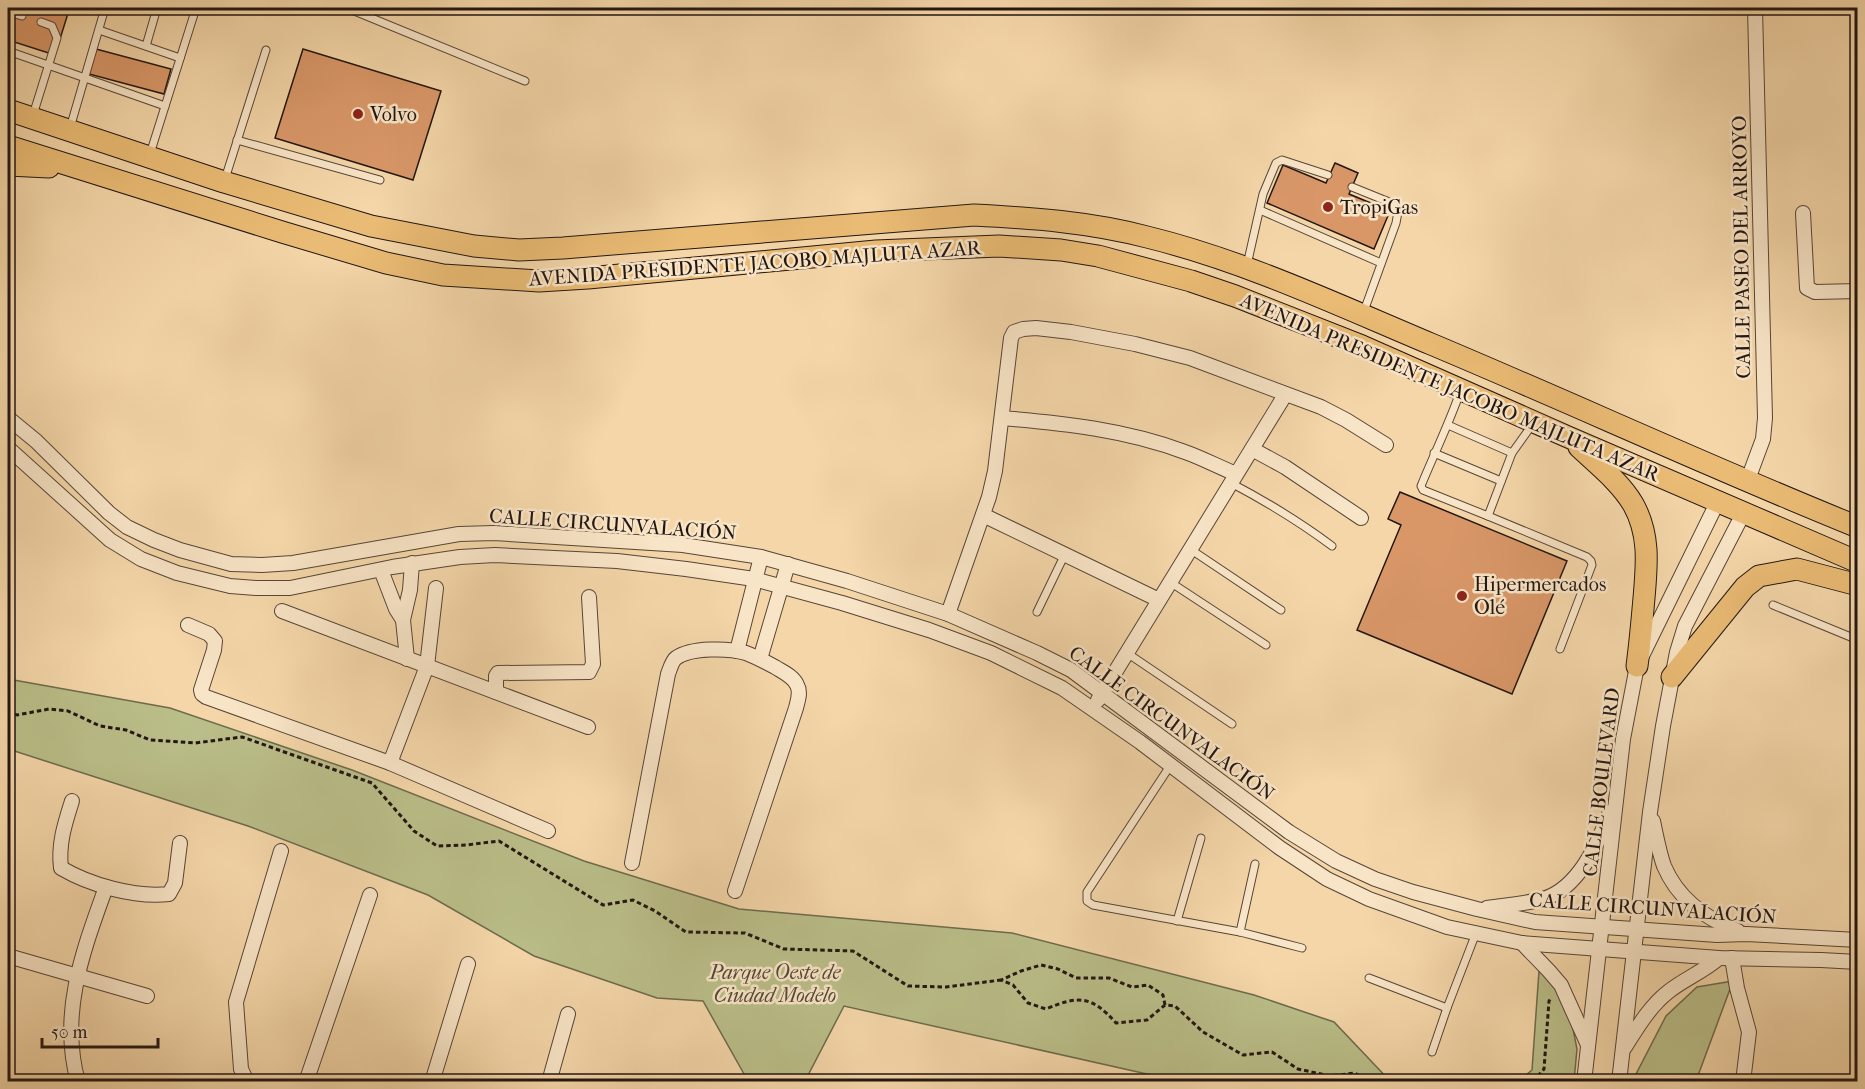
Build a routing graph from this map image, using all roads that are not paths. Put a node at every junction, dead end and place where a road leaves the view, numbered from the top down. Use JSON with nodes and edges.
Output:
{"nodes":[{"id":1,"x":105,"y":8,"type":"edge"},
{"id":2,"x":157,"y":8,"type":"edge"},
{"id":3,"x":196,"y":8,"type":"edge"},
{"id":4,"x":347,"y":8,"type":"edge"},
{"id":5,"x":1755,"y":8,"type":"edge"},
{"id":6,"x":1857,"y":8,"type":"edge"},
{"id":7,"x":8,"y":12,"type":"edge"},
{"id":8,"x":22,"y":16,"type":"dead end"},
{"id":9,"x":41,"y":22,"type":"dead end"},
{"id":10,"x":1857,"y":23,"type":"edge"},
{"id":11,"x":99,"y":30,"type":"junction"},
{"id":12,"x":146,"y":46,"type":"junction"},
{"id":13,"x":266,"y":50,"type":"dead end"},
{"id":14,"x":8,"y":51,"type":"edge"},
{"id":15,"x":180,"y":58,"type":"junction"},
{"id":16,"x":48,"y":66,"type":"junction"},
{"id":17,"x":85,"y":79,"type":"junction"},
{"id":18,"x":525,"y":81,"type":"dead end"},
{"id":19,"x":165,"y":106,"type":"junction"},
{"id":20,"x":8,"y":110,"type":"edge"},
{"id":21,"x":32,"y":118,"type":"junction"},
{"id":22,"x":69,"y":131,"type":"junction"},
{"id":23,"x":237,"y":140,"type":"junction"},
{"id":24,"x":8,"y":146,"type":"edge"},
{"id":25,"x":150,"y":157,"type":"junction"},
{"id":26,"x":8,"y":165,"type":"edge"},
{"id":27,"x":78,"y":168,"type":"junction"},
{"id":28,"x":1328,"y":175,"type":"dead end"},
{"id":29,"x":380,"y":180,"type":"dead end"},
{"id":30,"x":224,"y":182,"type":"junction"},
{"id":31,"x":1352,"y":187,"type":"dead end"},
{"id":32,"x":1260,"y":210,"type":"junction"},
{"id":33,"x":1803,"y":213,"type":"dead end"},
{"id":34,"x":1381,"y":263,"type":"junction"},
{"id":35,"x":1246,"y":267,"type":"junction"},
{"id":36,"x":1857,"y":291,"type":"edge"},
{"id":37,"x":1362,"y":315,"type":"junction"},
{"id":38,"x":1461,"y":389,"type":"junction"},
{"id":39,"x":1285,"y":395,"type":"junction"},
{"id":40,"x":8,"y":418,"type":"edge"},
{"id":41,"x":1002,"y":418,"type":"junction"},
{"id":42,"x":1534,"y":422,"type":"junction"},
{"id":43,"x":1448,"y":425,"type":"junction"},
{"id":44,"x":1568,"y":437,"type":"junction"},
{"id":45,"x":1386,"y":445,"type":"dead end"},
{"id":46,"x":8,"y":448,"type":"edge"},
{"id":47,"x":1252,"y":449,"type":"junction"},
{"id":48,"x":1434,"y":453,"type":"junction"},
{"id":49,"x":1512,"y":453,"type":"junction"},
{"id":50,"x":1234,"y":478,"type":"junction"},
{"id":51,"x":1501,"y":481,"type":"junction"},
{"id":52,"x":1747,"y":482,"type":"junction"},
{"id":53,"x":1719,"y":501,"type":"junction"},
{"id":54,"x":1744,"y":512,"type":"junction"},
{"id":55,"x":983,"y":515,"type":"junction"},
{"id":56,"x":1488,"y":516,"type":"junction"},
{"id":57,"x":1361,"y":518,"type":"dead end"},
{"id":58,"x":1857,"y":527,"type":"edge"},
{"id":59,"x":1332,"y":546,"type":"dead end"},
{"id":60,"x":1190,"y":549,"type":"junction"},
{"id":61,"x":1065,"y":554,"type":"junction"},
{"id":62,"x":761,"y":557,"type":"junction"},
{"id":63,"x":1857,"y":562,"type":"edge"},
{"id":64,"x":412,"y":563,"type":"junction"},
{"id":65,"x":788,"y":564,"type":"junction"},
{"id":66,"x":381,"y":570,"type":"junction"},
{"id":67,"x":754,"y":579,"type":"junction"},
{"id":68,"x":1170,"y":582,"type":"junction"},
{"id":69,"x":1857,"y":585,"type":"edge"},
{"id":70,"x":781,"y":587,"type":"junction"},
{"id":71,"x":436,"y":588,"type":"dead end"},
{"id":72,"x":589,"y":597,"type":"dead end"},
{"id":73,"x":1159,"y":600,"type":"junction"},
{"id":74,"x":1773,"y":605,"type":"dead end"},
{"id":75,"x":1281,"y":610,"type":"dead end"},
{"id":76,"x":282,"y":611,"type":"dead end"},
{"id":77,"x":1037,"y":612,"type":"dead end"},
{"id":78,"x":948,"y":614,"type":"junction"},
{"id":79,"x":403,"y":620,"type":"junction"},
{"id":80,"x":189,"y":625,"type":"dead end"},
{"id":81,"x":1857,"y":640,"type":"edge"},
{"id":82,"x":1266,"y":645,"type":"dead end"},
{"id":83,"x":1560,"y":649,"type":"dead end"},
{"id":84,"x":737,"y":651,"type":"junction"},
{"id":85,"x":1127,"y":653,"type":"junction"},
{"id":86,"x":407,"y":659,"type":"junction"},
{"id":87,"x":760,"y":659,"type":"junction"},
{"id":88,"x":427,"y":666,"type":"junction"},
{"id":89,"x":1637,"y":666,"type":"junction"},
{"id":90,"x":1672,"y":676,"type":"junction"},
{"id":91,"x":496,"y":692,"type":"junction"},
{"id":92,"x":1103,"y":692,"type":"junction"},
{"id":93,"x":1092,"y":709,"type":"junction"},
{"id":94,"x":1232,"y":724,"type":"dead end"},
{"id":95,"x":588,"y":727,"type":"dead end"},
{"id":96,"x":390,"y":763,"type":"junction"},
{"id":97,"x":1170,"y":766,"type":"junction"},
{"id":98,"x":1617,"y":794,"type":"junction"},
{"id":99,"x":72,"y":801,"type":"dead end"},
{"id":100,"x":1650,"y":812,"type":"junction"},
{"id":101,"x":548,"y":831,"type":"dead end"},
{"id":102,"x":1201,"y":838,"type":"dead end"},
{"id":103,"x":180,"y":843,"type":"dead end"},
{"id":104,"x":281,"y":851,"type":"dead end"},
{"id":105,"x":632,"y":863,"type":"dead end"},
{"id":106,"x":1255,"y":864,"type":"dead end"},
{"id":107,"x":106,"y":887,"type":"junction"},
{"id":108,"x":735,"y":891,"type":"dead end"},
{"id":109,"x":370,"y":895,"type":"dead end"},
{"id":110,"x":1477,"y":909,"type":"junction"},
{"id":111,"x":1177,"y":921,"type":"junction"},
{"id":112,"x":1602,"y":927,"type":"junction"},
{"id":113,"x":1637,"y":930,"type":"junction"},
{"id":114,"x":1240,"y":932,"type":"junction"},
{"id":115,"x":1476,"y":933,"type":"junction"},
{"id":116,"x":1746,"y":934,"type":"junction"},
{"id":117,"x":1857,"y":940,"type":"edge"},
{"id":118,"x":1522,"y":943,"type":"junction"},
{"id":119,"x":1302,"y":948,"type":"dead end"},
{"id":120,"x":1600,"y":949,"type":"junction"},
{"id":121,"x":1635,"y":952,"type":"junction"},
{"id":122,"x":8,"y":956,"type":"edge"},
{"id":123,"x":1725,"y":958,"type":"junction"},
{"id":124,"x":1857,"y":962,"type":"edge"},
{"id":125,"x":468,"y":964,"type":"dead end"},
{"id":126,"x":78,"y":976,"type":"junction"},
{"id":127,"x":1369,"y":978,"type":"dead end"},
{"id":128,"x":147,"y":996,"type":"dead end"},
{"id":129,"x":1448,"y":1008,"type":"junction"},
{"id":130,"x":568,"y":1014,"type":"dead end"},
{"id":131,"x":1589,"y":1048,"type":"junction"},
{"id":132,"x":1624,"y":1049,"type":"junction"},
{"id":133,"x":1432,"y":1052,"type":"dead end"},
{"id":134,"x":78,"y":1082,"type":"edge"},
{"id":135,"x":247,"y":1082,"type":"edge"},
{"id":136,"x":306,"y":1082,"type":"edge"},
{"id":137,"x":432,"y":1082,"type":"edge"},
{"id":138,"x":549,"y":1082,"type":"edge"},
{"id":139,"x":1584,"y":1082,"type":"edge"},
{"id":140,"x":1619,"y":1082,"type":"edge"},
{"id":141,"x":1743,"y":1082,"type":"edge"}],
"edges":[{"from":1,"to":11,"type":"lane"},
{"from":2,"to":12,"type":"lane"},
{"from":3,"to":15,"type":"lane"},
{"from":4,"to":18,"type":"lane"},
{"from":5,"to":52,"type":"street","name":"CALLE PASEO DEL ARROYO"},
{"from":6,"to":10,"type":"lane"},
{"from":7,"to":8,"type":"lane"},
{"from":9,"to":16,"type":"lane"},
{"from":11,"to":12,"type":"lane"},
{"from":11,"to":17,"type":"lane"},
{"from":12,"to":15,"type":"lane"},
{"from":13,"to":23,"type":"lane"},
{"from":14,"to":16,"type":"lane"},
{"from":15,"to":19,"type":"lane"},
{"from":16,"to":17,"type":"lane"},
{"from":16,"to":21,"type":"lane"},
{"from":17,"to":19,"type":"lane"},
{"from":17,"to":22,"type":"lane"},
{"from":19,"to":25,"type":"lane"},
{"from":20,"to":21,"type":"main road","name":"AVENIDA PRESIDENTE JACOBO MAJLUTA AZAR"},
{"from":21,"to":22,"type":"main road","name":"AVENIDA PRESIDENTE JACOBO MAJLUTA AZAR"},
{"from":22,"to":25,"type":"main road","name":"AVENIDA PRESIDENTE JACOBO MAJLUTA AZAR"},
{"from":23,"to":29,"type":"lane"},
{"from":23,"to":30,"type":"lane"},
{"from":24,"to":27,"type":"main road","name":"AVENIDA PRESIDENTE JACOBO MAJLUTA AZAR"},
{"from":25,"to":30,"type":"main road","name":"AVENIDA PRESIDENTE JACOBO MAJLUTA AZAR"},
{"from":26,"to":27,"type":"main road"},
{"from":27,"to":38,"type":"main road","name":"AVENIDA PRESIDENTE JACOBO MAJLUTA AZAR"},
{"from":28,"to":32,"type":"lane"},
{"from":30,"to":35,"type":"main road","name":"AVENIDA PRESIDENTE JACOBO MAJLUTA AZAR"},
{"from":31,"to":34,"type":"lane"},
{"from":32,"to":34,"type":"lane"},
{"from":32,"to":35,"type":"lane"},
{"from":33,"to":36,"type":"street"},
{"from":34,"to":37,"type":"lane"},
{"from":35,"to":37,"type":"main road","name":"AVENIDA PRESIDENTE JACOBO MAJLUTA AZAR"},
{"from":37,"to":52,"type":"main road","name":"AVENIDA PRESIDENTE JACOBO MAJLUTA AZAR"},
{"from":38,"to":42,"type":"main road","name":"AVENIDA PRESIDENTE JACOBO MAJLUTA AZAR"},
{"from":38,"to":43,"type":"lane"},
{"from":39,"to":41,"type":"street"},
{"from":39,"to":45,"type":"street"},
{"from":39,"to":47,"type":"street"},
{"from":40,"to":62,"type":"street","name":"CALLE CIRCUNVALACIÓN"},
{"from":41,"to":50,"type":"street"},
{"from":41,"to":55,"type":"street"},
{"from":42,"to":44,"type":"main road","name":"AVENIDA PRESIDENTE JACOBO MAJLUTA AZAR"},
{"from":42,"to":49,"type":"lane"},
{"from":43,"to":48,"type":"lane"},
{"from":43,"to":49,"type":"lane"},
{"from":44,"to":53,"type":"main road","name":"AVENIDA PRESIDENTE JACOBO MAJLUTA AZAR"},
{"from":44,"to":89,"type":"main road"},
{"from":46,"to":66,"type":"street","name":"CALLE CIRCUNVALACIÓN"},
{"from":47,"to":50,"type":"street"},
{"from":47,"to":57,"type":"street"},
{"from":48,"to":51,"type":"lane"},
{"from":48,"to":56,"type":"lane"},
{"from":49,"to":51,"type":"lane"},
{"from":50,"to":59,"type":"lane"},
{"from":50,"to":60,"type":"street"},
{"from":51,"to":56,"type":"lane"},
{"from":52,"to":58,"type":"main road","name":"AVENIDA PRESIDENTE JACOBO MAJLUTA AZAR"},
{"from":53,"to":54,"type":"main road","name":"AVENIDA PRESIDENTE JACOBO MAJLUTA AZAR"},
{"from":53,"to":89,"type":"street","name":"CALLE BOULEVARD"},
{"from":54,"to":63,"type":"main road","name":"AVENIDA PRESIDENTE JACOBO MAJLUTA AZAR"},
{"from":54,"to":90,"type":"street"},
{"from":55,"to":61,"type":"street"},
{"from":55,"to":78,"type":"street"},
{"from":56,"to":83,"type":"lane"},
{"from":60,"to":68,"type":"street"},
{"from":60,"to":75,"type":"lane"},
{"from":61,"to":73,"type":"street"},
{"from":61,"to":77,"type":"lane"},
{"from":62,"to":65,"type":"street","name":"CALLE CIRCUNVALACIÓN"},
{"from":62,"to":67,"type":"street"},
{"from":64,"to":66,"type":"street","name":"CALLE CIRCUNVALACIÓN"},
{"from":64,"to":67,"type":"street","name":"CALLE CIRCUNVALACIÓN"},
{"from":64,"to":79,"type":"street"},
{"from":65,"to":70,"type":"street"},
{"from":65,"to":78,"type":"street","name":"CALLE CIRCUNVALACIÓN"},
{"from":66,"to":79,"type":"street"},
{"from":67,"to":70,"type":"street","name":"CALLE CIRCUNVALACIÓN"},
{"from":67,"to":84,"type":"street"},
{"from":68,"to":73,"type":"street"},
{"from":68,"to":82,"type":"lane"},
{"from":69,"to":90,"type":"main road"},
{"from":70,"to":87,"type":"street"},
{"from":70,"to":93,"type":"street","name":"CALLE CIRCUNVALACIÓN"},
{"from":71,"to":88,"type":"street"},
{"from":72,"to":91,"type":"street"},
{"from":73,"to":85,"type":"street"},
{"from":74,"to":81,"type":"lane"},
{"from":76,"to":86,"type":"street"},
{"from":78,"to":92,"type":"street","name":"CALLE CIRCUNVALACIÓN"},
{"from":79,"to":86,"type":"street"},
{"from":80,"to":96,"type":"street"},
{"from":84,"to":87,"type":"street"},
{"from":84,"to":105,"type":"street"},
{"from":85,"to":92,"type":"street"},
{"from":85,"to":94,"type":"lane"},
{"from":86,"to":88,"type":"street"},
{"from":87,"to":108,"type":"street"},
{"from":88,"to":91,"type":"street"},
{"from":88,"to":96,"type":"street"},
{"from":89,"to":98,"type":"street","name":"CALLE BOULEVARD"},
{"from":90,"to":100,"type":"street"},
{"from":91,"to":95,"type":"street"},
{"from":92,"to":93,"type":"street"},
{"from":92,"to":110,"type":"street","name":"CALLE CIRCUNVALACIÓN"},
{"from":93,"to":97,"type":"street","name":"CALLE CIRCUNVALACIÓN"},
{"from":96,"to":101,"type":"street"},
{"from":97,"to":111,"type":"lane"},
{"from":97,"to":115,"type":"street","name":"CALLE CIRCUNVALACIÓN"},
{"from":98,"to":110,"type":"street"},
{"from":98,"to":112,"type":"street","name":"CALLE BOULEVARD"},
{"from":99,"to":107,"type":"street"},
{"from":100,"to":113,"type":"street"},
{"from":100,"to":116,"type":"street"},
{"from":102,"to":111,"type":"lane"},
{"from":103,"to":107,"type":"street"},
{"from":104,"to":135,"type":"street"},
{"from":106,"to":114,"type":"lane"},
{"from":107,"to":126,"type":"street"},
{"from":109,"to":136,"type":"street"},
{"from":110,"to":112,"type":"street","name":"CALLE CIRCUNVALACIÓN"},
{"from":111,"to":114,"type":"lane"},
{"from":112,"to":113,"type":"street","name":"CALLE CIRCUNVALACIÓN"},
{"from":112,"to":120,"type":"street","name":"CALLE BOULEVARD"},
{"from":113,"to":116,"type":"street","name":"CALLE CIRCUNVALACIÓN"},
{"from":113,"to":121,"type":"street"},
{"from":114,"to":119,"type":"lane"},
{"from":115,"to":118,"type":"street","name":"CALLE CIRCUNVALACIÓN"},
{"from":115,"to":129,"type":"lane"},
{"from":116,"to":117,"type":"street","name":"CALLE CIRCUNVALACIÓN"},
{"from":118,"to":120,"type":"street","name":"CALLE CIRCUNVALACIÓN"},
{"from":118,"to":131,"type":"street"},
{"from":120,"to":121,"type":"street","name":"CALLE CIRCUNVALACIÓN"},
{"from":120,"to":131,"type":"street","name":"CALLE BOULEVARD"},
{"from":121,"to":123,"type":"street","name":"CALLE CIRCUNVALACIÓN"},
{"from":121,"to":132,"type":"street"},
{"from":122,"to":126,"type":"street"},
{"from":123,"to":124,"type":"street","name":"CALLE CIRCUNVALACIÓN"},
{"from":123,"to":132,"type":"street"},
{"from":123,"to":141,"type":"street"},
{"from":125,"to":137,"type":"street"},
{"from":126,"to":128,"type":"street"},
{"from":126,"to":134,"type":"street"},
{"from":127,"to":129,"type":"lane"},
{"from":129,"to":133,"type":"lane"},
{"from":130,"to":138,"type":"street"},
{"from":131,"to":139,"type":"street","name":"CALLE BOULEVARD"},
{"from":132,"to":140,"type":"street"}]}
